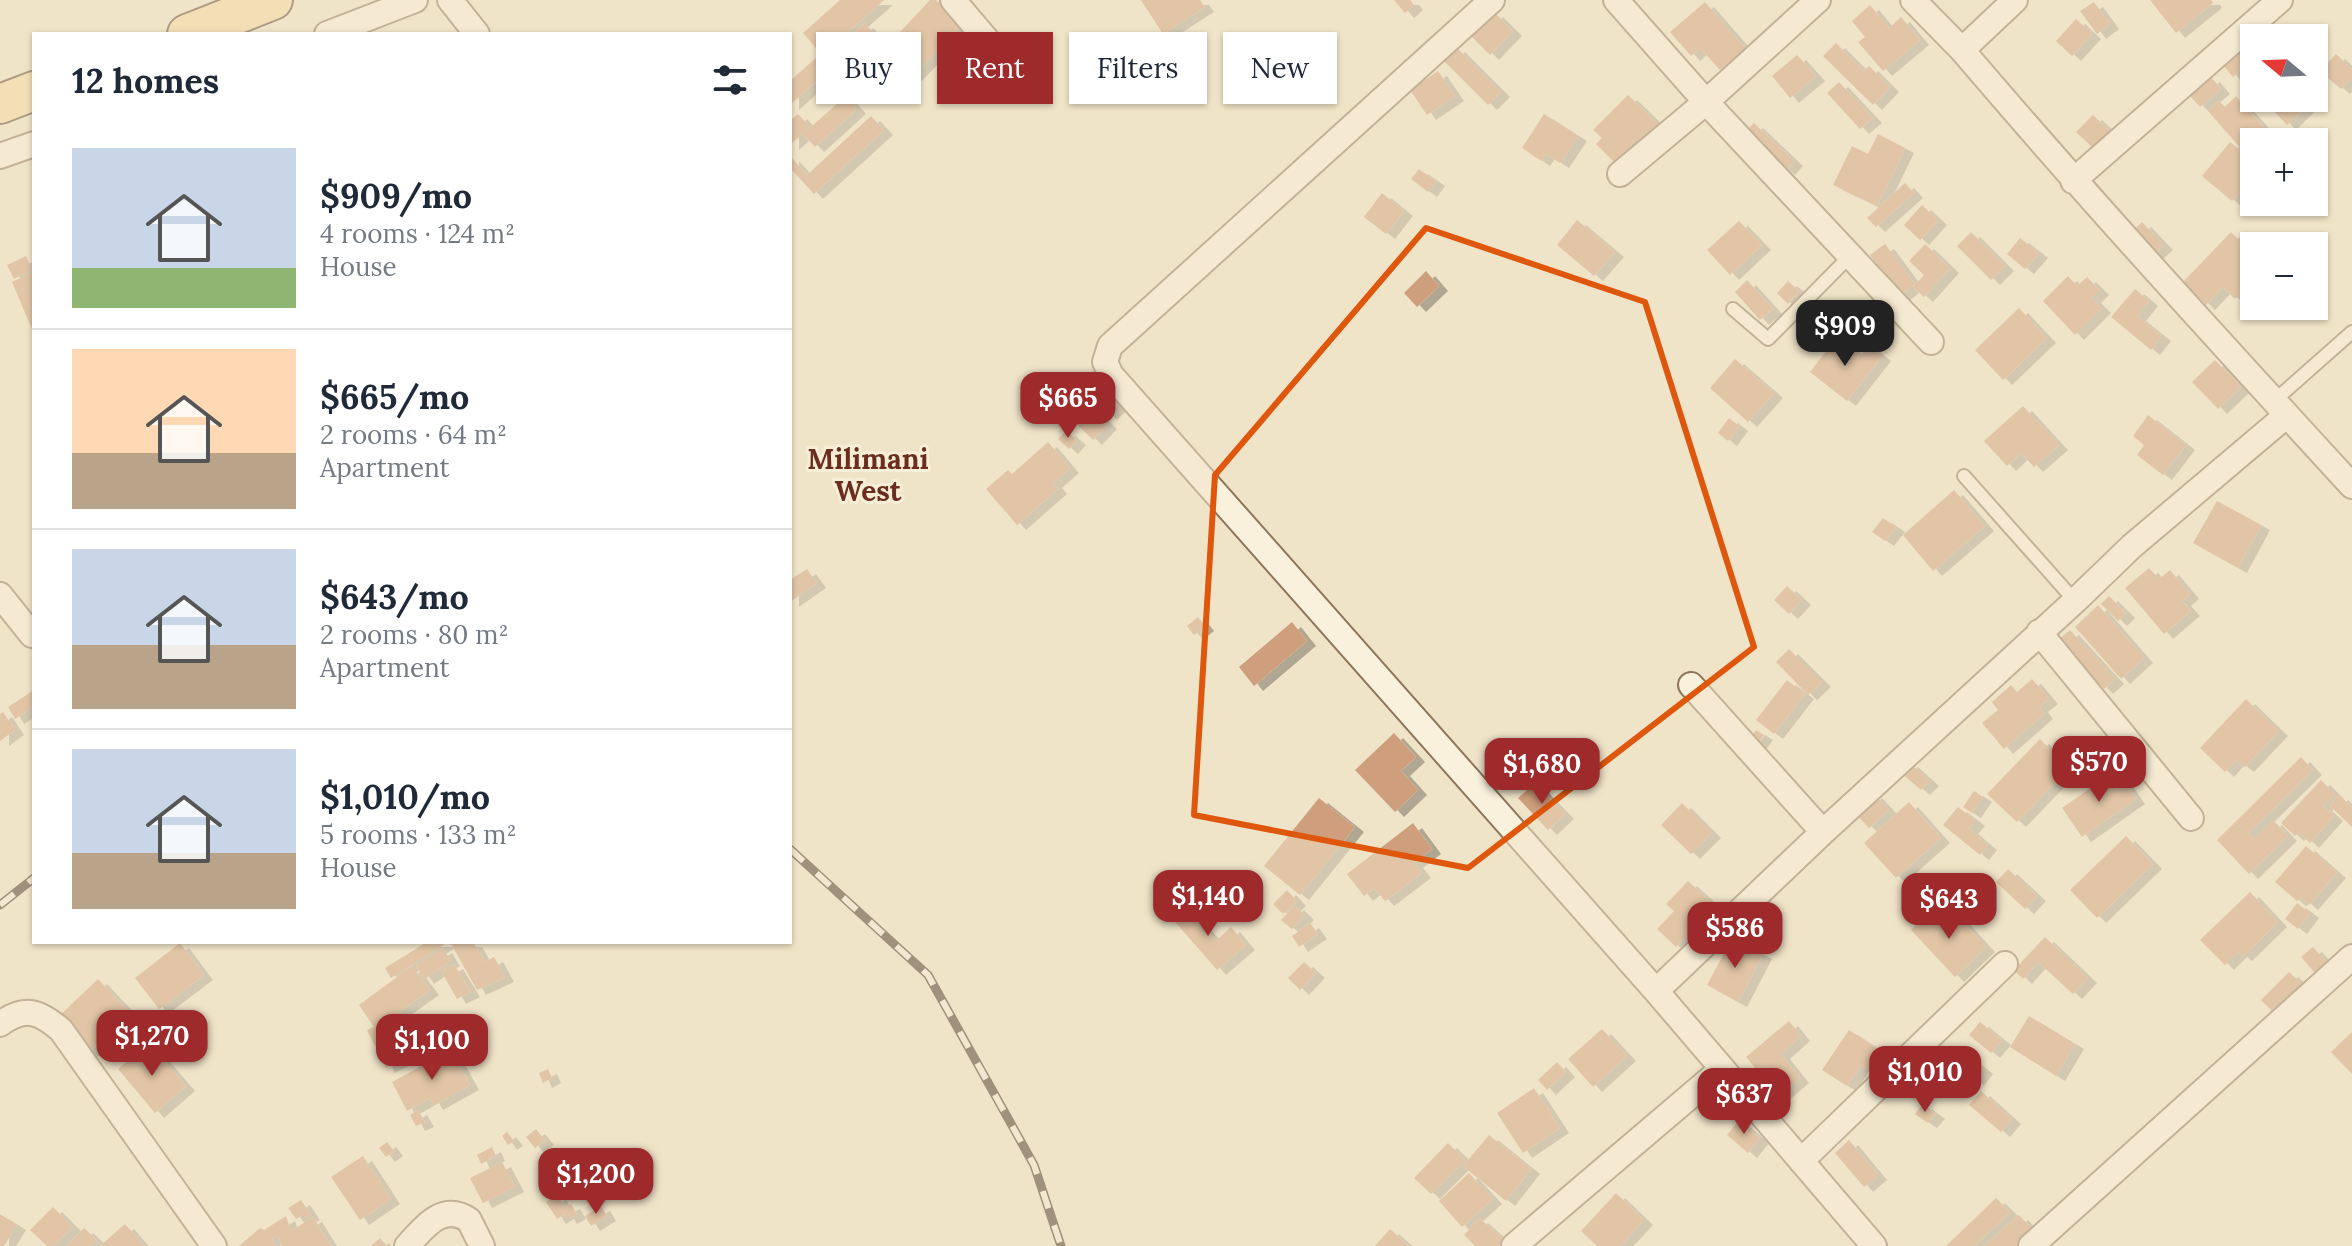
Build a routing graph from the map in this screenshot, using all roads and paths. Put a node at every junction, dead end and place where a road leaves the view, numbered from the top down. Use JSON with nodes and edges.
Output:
{"nodes":[{"id":1,"x":273,"y":0,"type":"edge"},
{"id":2,"x":415,"y":0,"type":"edge"},
{"id":3,"x":450,"y":0,"type":"edge"},
{"id":4,"x":953,"y":0,"type":"edge"},
{"id":5,"x":1492,"y":0,"type":"edge"},
{"id":6,"x":1616,"y":0,"type":"edge"},
{"id":7,"x":1818,"y":0,"type":"edge"},
{"id":8,"x":1913,"y":0,"type":"edge"},
{"id":9,"x":2015,"y":0,"type":"edge"},
{"id":10,"x":2280,"y":0,"type":"edge"},
{"id":11,"x":192,"y":32,"type":"edge"},
{"id":12,"x":332,"y":32,"type":"edge"},
{"id":13,"x":475,"y":32,"type":"edge"},
{"id":14,"x":980,"y":32,"type":"edge"},
{"id":15,"x":1962,"y":50,"type":"junction"},
{"id":16,"x":32,"y":92,"type":"edge"},
{"id":17,"x":1706,"y":102,"type":"junction"},
{"id":18,"x":0,"y":104,"type":"edge"},
{"id":19,"x":32,"y":145,"type":"edge"},
{"id":20,"x":0,"y":156,"type":"edge"},
{"id":21,"x":1620,"y":174,"type":"dead end"},
{"id":22,"x":2073,"y":181,"type":"junction"},
{"id":23,"x":1851,"y":255,"type":"junction"},
{"id":24,"x":1733,"y":309,"type":"dead end"},
{"id":25,"x":2352,"y":332,"type":"edge"},
{"id":26,"x":1931,"y":342,"type":"dead end"},
{"id":27,"x":2281,"y":408,"type":"junction"},
{"id":28,"x":1964,"y":476,"type":"dead end"},
{"id":29,"x":2352,"y":486,"type":"edge"},
{"id":30,"x":0,"y":595,"type":"edge"},
{"id":31,"x":2075,"y":601,"type":"junction"},
{"id":32,"x":2039,"y":632,"type":"junction"},
{"id":33,"x":32,"y":635,"type":"dead end"},
{"id":34,"x":1691,"y":685,"type":"dead end"},
{"id":35,"x":2191,"y":818,"type":"dead end"},
{"id":36,"x":1823,"y":832,"type":"junction"},
{"id":37,"x":2352,"y":957,"type":"edge"},
{"id":38,"x":2005,"y":964,"type":"dead end"},
{"id":39,"x":1656,"y":991,"type":"junction"},
{"id":40,"x":0,"y":1024,"type":"edge"},
{"id":41,"x":1722,"y":1069,"type":"junction"},
{"id":42,"x":1801,"y":1161,"type":"junction"},
{"id":43,"x":214,"y":1246,"type":"edge"},
{"id":44,"x":407,"y":1246,"type":"edge"},
{"id":45,"x":482,"y":1246,"type":"edge"},
{"id":46,"x":1514,"y":1246,"type":"edge"},
{"id":47,"x":1874,"y":1246,"type":"edge"},
{"id":48,"x":2031,"y":1246,"type":"edge"}],
"edges":[{"from":1,"to":11,"type":"main road"},
{"from":2,"to":12,"type":"street"},
{"from":3,"to":13,"type":"street"},
{"from":4,"to":14,"type":"street"},
{"from":5,"to":39,"type":"street"},
{"from":6,"to":17,"type":"street"},
{"from":7,"to":17,"type":"street"},
{"from":8,"to":15,"type":"street"},
{"from":9,"to":15,"type":"street"},
{"from":10,"to":22,"type":"street"},
{"from":15,"to":22,"type":"street"},
{"from":16,"to":18,"type":"main road"},
{"from":17,"to":21,"type":"street"},
{"from":17,"to":23,"type":"street"},
{"from":19,"to":20,"type":"street"},
{"from":22,"to":27,"type":"street"},
{"from":23,"to":24,"type":"lane"},
{"from":23,"to":26,"type":"street"},
{"from":25,"to":27,"type":"lane"},
{"from":27,"to":29,"type":"street"},
{"from":27,"to":31,"type":"street"},
{"from":28,"to":31,"type":"lane"},
{"from":30,"to":33,"type":"street"},
{"from":31,"to":32,"type":"street"},
{"from":32,"to":35,"type":"street"},
{"from":32,"to":36,"type":"street"},
{"from":34,"to":36,"type":"street"},
{"from":36,"to":39,"type":"street"},
{"from":37,"to":48,"type":"street"},
{"from":38,"to":42,"type":"street"},
{"from":39,"to":41,"type":"street"},
{"from":40,"to":43,"type":"street"},
{"from":41,"to":42,"type":"street"},
{"from":41,"to":46,"type":"street"},
{"from":42,"to":47,"type":"street"},
{"from":44,"to":45,"type":"street"}]}
